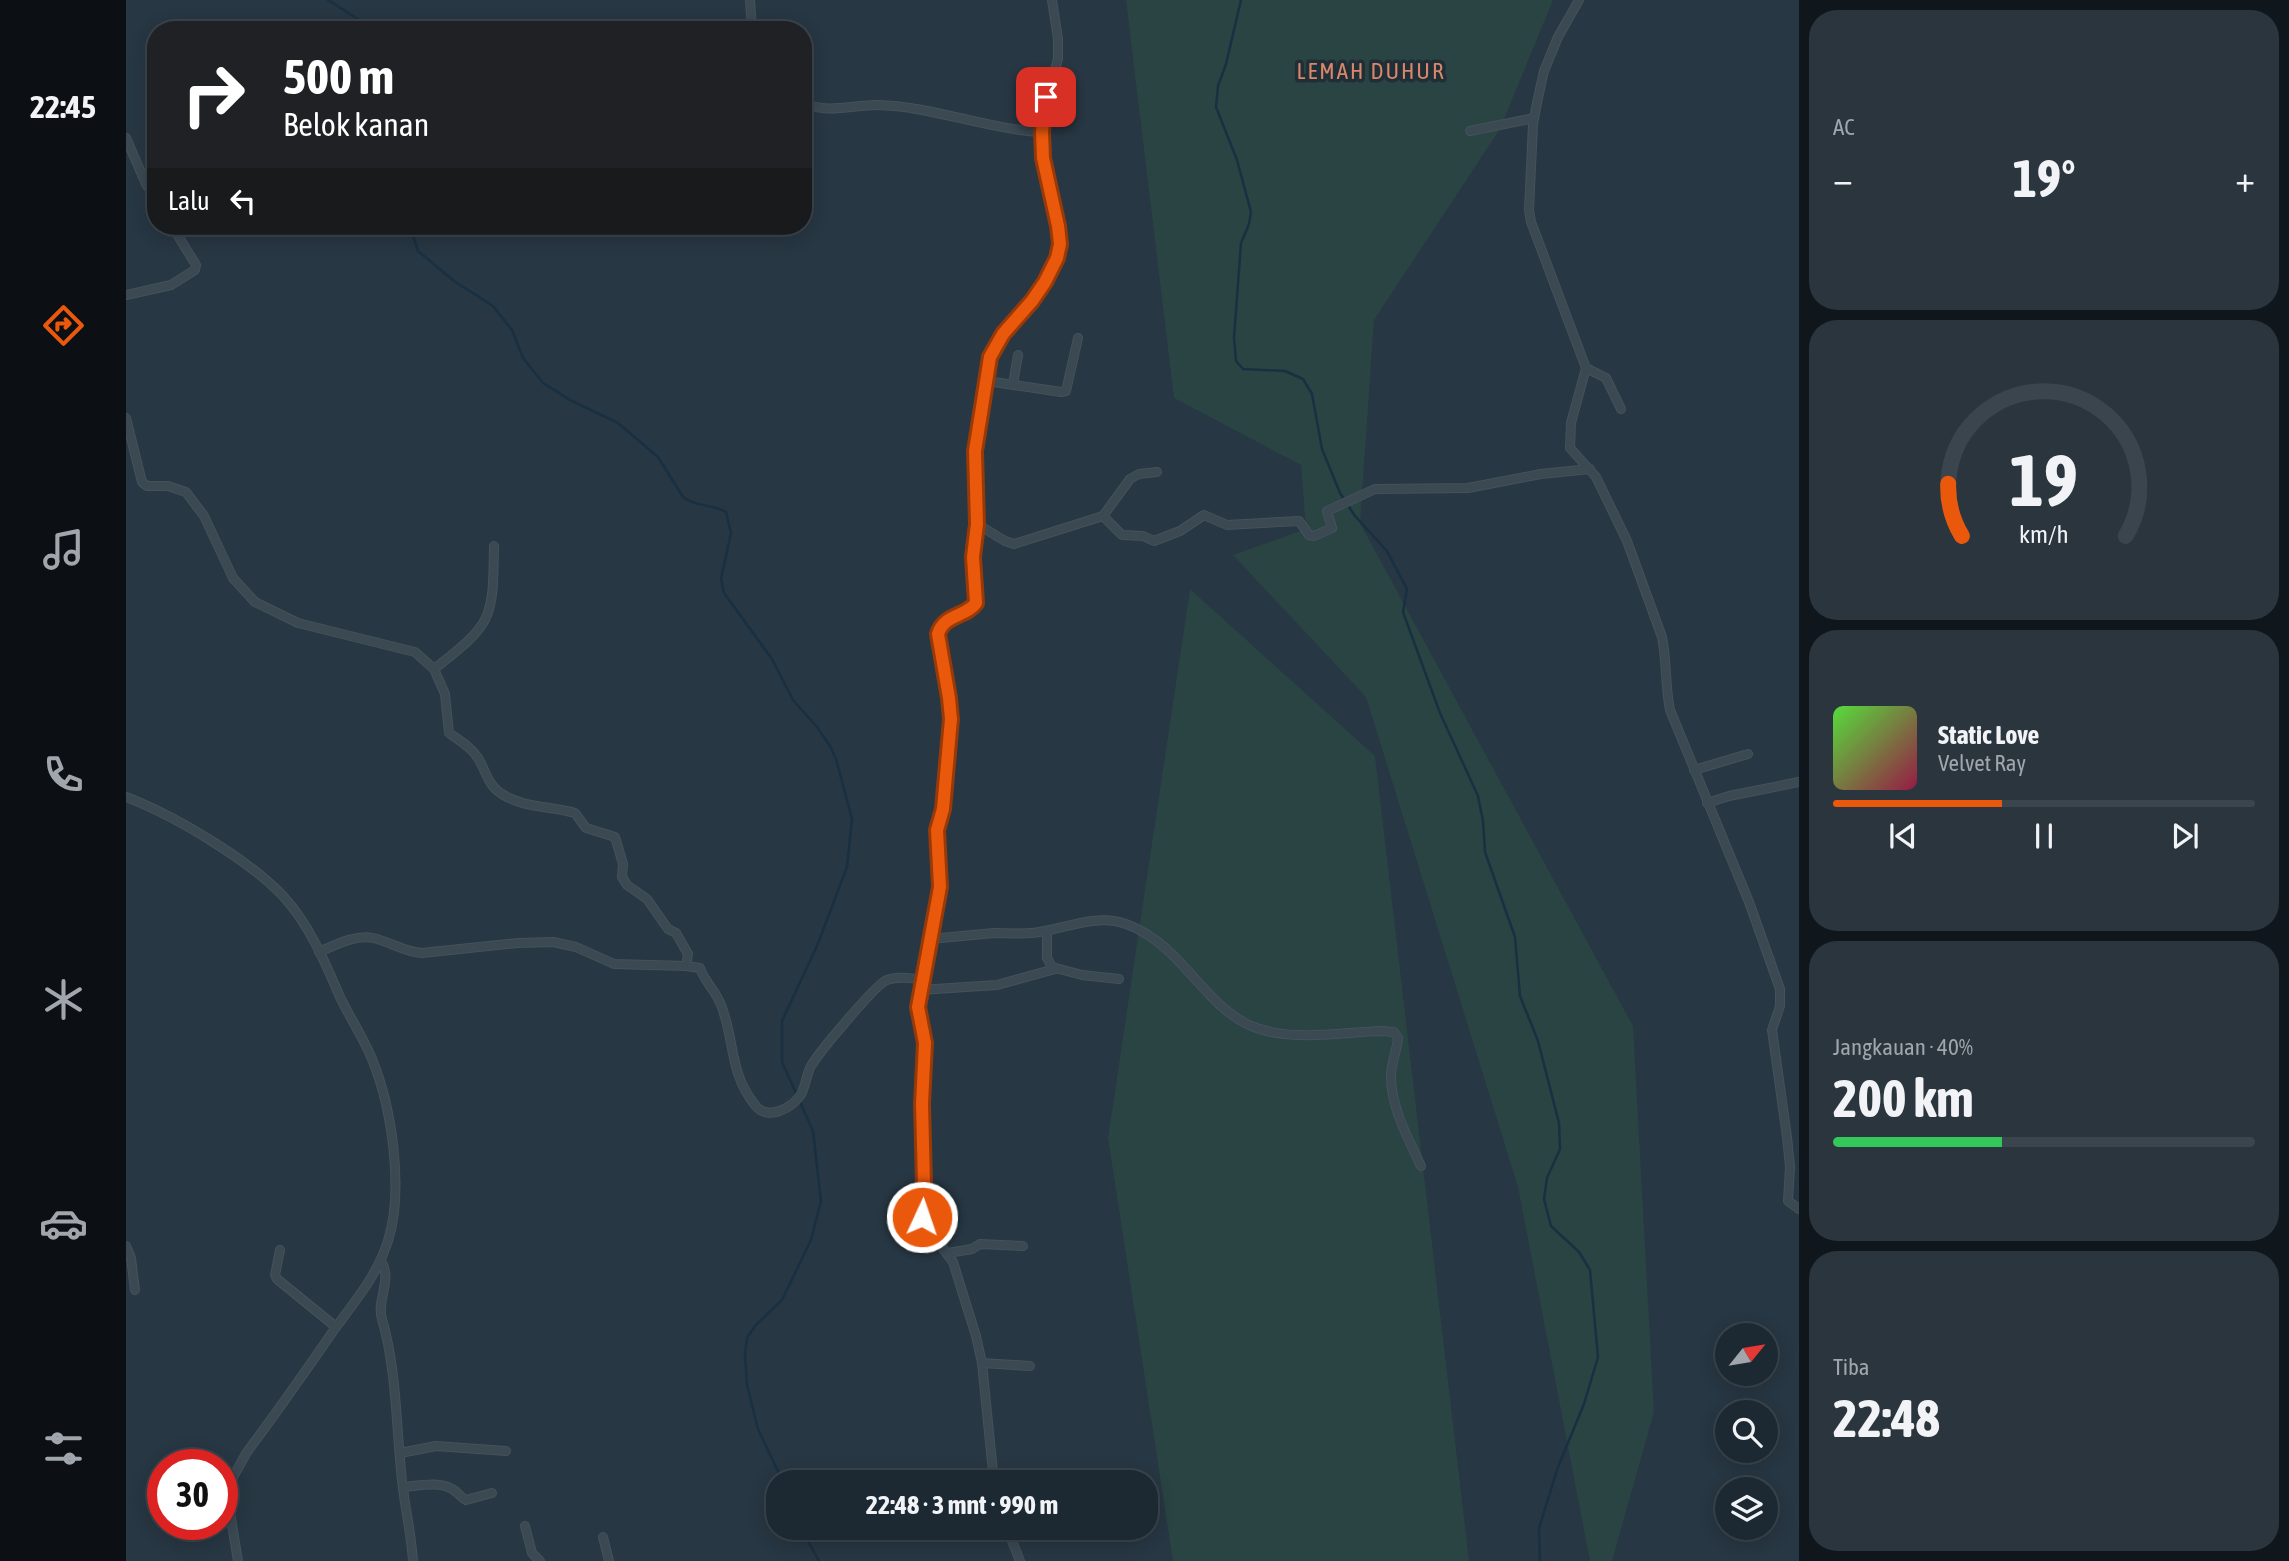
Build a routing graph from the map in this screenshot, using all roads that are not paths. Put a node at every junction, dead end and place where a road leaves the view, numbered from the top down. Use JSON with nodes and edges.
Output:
{"nodes":[{"id":1,"x":750,"y":0,"type":"edge"},
{"id":2,"x":1052,"y":0,"type":"edge"},
{"id":3,"x":1579,"y":0,"type":"edge"},
{"id":4,"x":751,"y":21,"type":"edge"},
{"id":5,"x":812,"y":105,"type":"edge"},
{"id":6,"x":1534,"y":118,"type":"junction"},
{"id":7,"x":1470,"y":131,"type":"dead end"},
{"id":8,"x":1042,"y":132,"type":"junction"},
{"id":9,"x":126,"y":138,"type":"edge"},
{"id":10,"x":147,"y":186,"type":"edge"},
{"id":11,"x":178,"y":235,"type":"edge"},
{"id":12,"x":126,"y":295,"type":"edge"},
{"id":13,"x":1078,"y":338,"type":"dead end"},
{"id":14,"x":1018,"y":355,"type":"dead end"},
{"id":15,"x":1586,"y":368,"type":"junction"},
{"id":16,"x":987,"y":381,"type":"junction"},
{"id":17,"x":1013,"y":384,"type":"junction"},
{"id":18,"x":1621,"y":409,"type":"dead end"},
{"id":19,"x":126,"y":418,"type":"edge"},
{"id":20,"x":1590,"y":469,"type":"junction"},
{"id":21,"x":1157,"y":472,"type":"dead end"},
{"id":22,"x":1103,"y":516,"type":"junction"},
{"id":23,"x":977,"y":524,"type":"junction"},
{"id":24,"x":494,"y":546,"type":"dead end"},
{"id":25,"x":434,"y":669,"type":"junction"},
{"id":26,"x":1748,"y":754,"type":"dead end"},
{"id":27,"x":1694,"y":770,"type":"junction"},
{"id":28,"x":1799,"y":782,"type":"edge"},
{"id":29,"x":126,"y":797,"type":"edge"},
{"id":30,"x":1707,"y":803,"type":"junction"},
{"id":31,"x":1047,"y":930,"type":"junction"},
{"id":32,"x":930,"y":939,"type":"junction"},
{"id":33,"x":319,"y":952,"type":"junction"},
{"id":34,"x":686,"y":966,"type":"junction"},
{"id":35,"x":1055,"y":968,"type":"junction"},
{"id":36,"x":922,"y":979,"type":"junction"},
{"id":37,"x":1119,"y":979,"type":"dead end"},
{"id":38,"x":920,"y":990,"type":"junction"},
{"id":39,"x":1421,"y":1166,"type":"dead end"},
{"id":40,"x":1799,"y":1209,"type":"edge"},
{"id":41,"x":126,"y":1246,"type":"edge"},
{"id":42,"x":1023,"y":1246,"type":"dead end"},
{"id":43,"x":280,"y":1250,"type":"dead end"},
{"id":44,"x":948,"y":1252,"type":"junction"},
{"id":45,"x":381,"y":1261,"type":"junction"},
{"id":46,"x":135,"y":1290,"type":"dead end"},
{"id":47,"x":336,"y":1327,"type":"junction"},
{"id":48,"x":982,"y":1363,"type":"junction"},
{"id":49,"x":1030,"y":1366,"type":"dead end"},
{"id":50,"x":506,"y":1451,"type":"dead end"},
{"id":51,"x":400,"y":1453,"type":"junction"},
{"id":52,"x":993,"y":1470,"type":"edge"},
{"id":53,"x":404,"y":1487,"type":"junction"},
{"id":54,"x":492,"y":1493,"type":"dead end"},
{"id":55,"x":525,"y":1526,"type":"dead end"},
{"id":56,"x":603,"y":1536,"type":"dead end"},
{"id":57,"x":1012,"y":1540,"type":"edge"},
{"id":58,"x":238,"y":1561,"type":"edge"},
{"id":59,"x":414,"y":1561,"type":"edge"},
{"id":60,"x":540,"y":1561,"type":"edge"},
{"id":61,"x":609,"y":1561,"type":"edge"},
{"id":62,"x":1020,"y":1561,"type":"edge"}],
"edges":[{"from":1,"to":4,"type":"street"},
{"from":2,"to":8,"type":"street"},
{"from":3,"to":6,"type":"street"},
{"from":5,"to":8,"type":"street"},
{"from":6,"to":7,"type":"street"},
{"from":6,"to":15,"type":"street"},
{"from":8,"to":16,"type":"street"},
{"from":9,"to":10,"type":"street"},
{"from":11,"to":12,"type":"street"},
{"from":13,"to":17,"type":"street"},
{"from":14,"to":17,"type":"street"},
{"from":15,"to":18,"type":"street"},
{"from":15,"to":20,"type":"street"},
{"from":16,"to":17,"type":"street"},
{"from":16,"to":23,"type":"street"},
{"from":19,"to":25,"type":"street"},
{"from":20,"to":22,"type":"street"},
{"from":20,"to":27,"type":"street"},
{"from":21,"to":22,"type":"street"},
{"from":22,"to":23,"type":"street"},
{"from":23,"to":32,"type":"street"},
{"from":24,"to":25,"type":"street"},
{"from":25,"to":34,"type":"street"},
{"from":26,"to":27,"type":"street"},
{"from":27,"to":30,"type":"street"},
{"from":28,"to":30,"type":"street"},
{"from":29,"to":33,"type":"street"},
{"from":30,"to":40,"type":"street"},
{"from":31,"to":32,"type":"street"},
{"from":31,"to":35,"type":"street"},
{"from":31,"to":39,"type":"street"},
{"from":32,"to":36,"type":"street"},
{"from":33,"to":34,"type":"street"},
{"from":33,"to":45,"type":"street"},
{"from":34,"to":36,"type":"street"},
{"from":35,"to":37,"type":"street"},
{"from":35,"to":38,"type":"street"},
{"from":36,"to":38,"type":"street"},
{"from":38,"to":44,"type":"street"},
{"from":41,"to":46,"type":"street"},
{"from":42,"to":44,"type":"street"},
{"from":43,"to":47,"type":"street"},
{"from":44,"to":48,"type":"street"},
{"from":45,"to":47,"type":"street"},
{"from":45,"to":51,"type":"street"},
{"from":47,"to":58,"type":"street"},
{"from":48,"to":49,"type":"street"},
{"from":48,"to":52,"type":"street"},
{"from":50,"to":51,"type":"street"},
{"from":51,"to":53,"type":"street"},
{"from":53,"to":54,"type":"street"},
{"from":53,"to":59,"type":"street"},
{"from":55,"to":60,"type":"street"},
{"from":56,"to":61,"type":"street"},
{"from":57,"to":62,"type":"street"}]}
